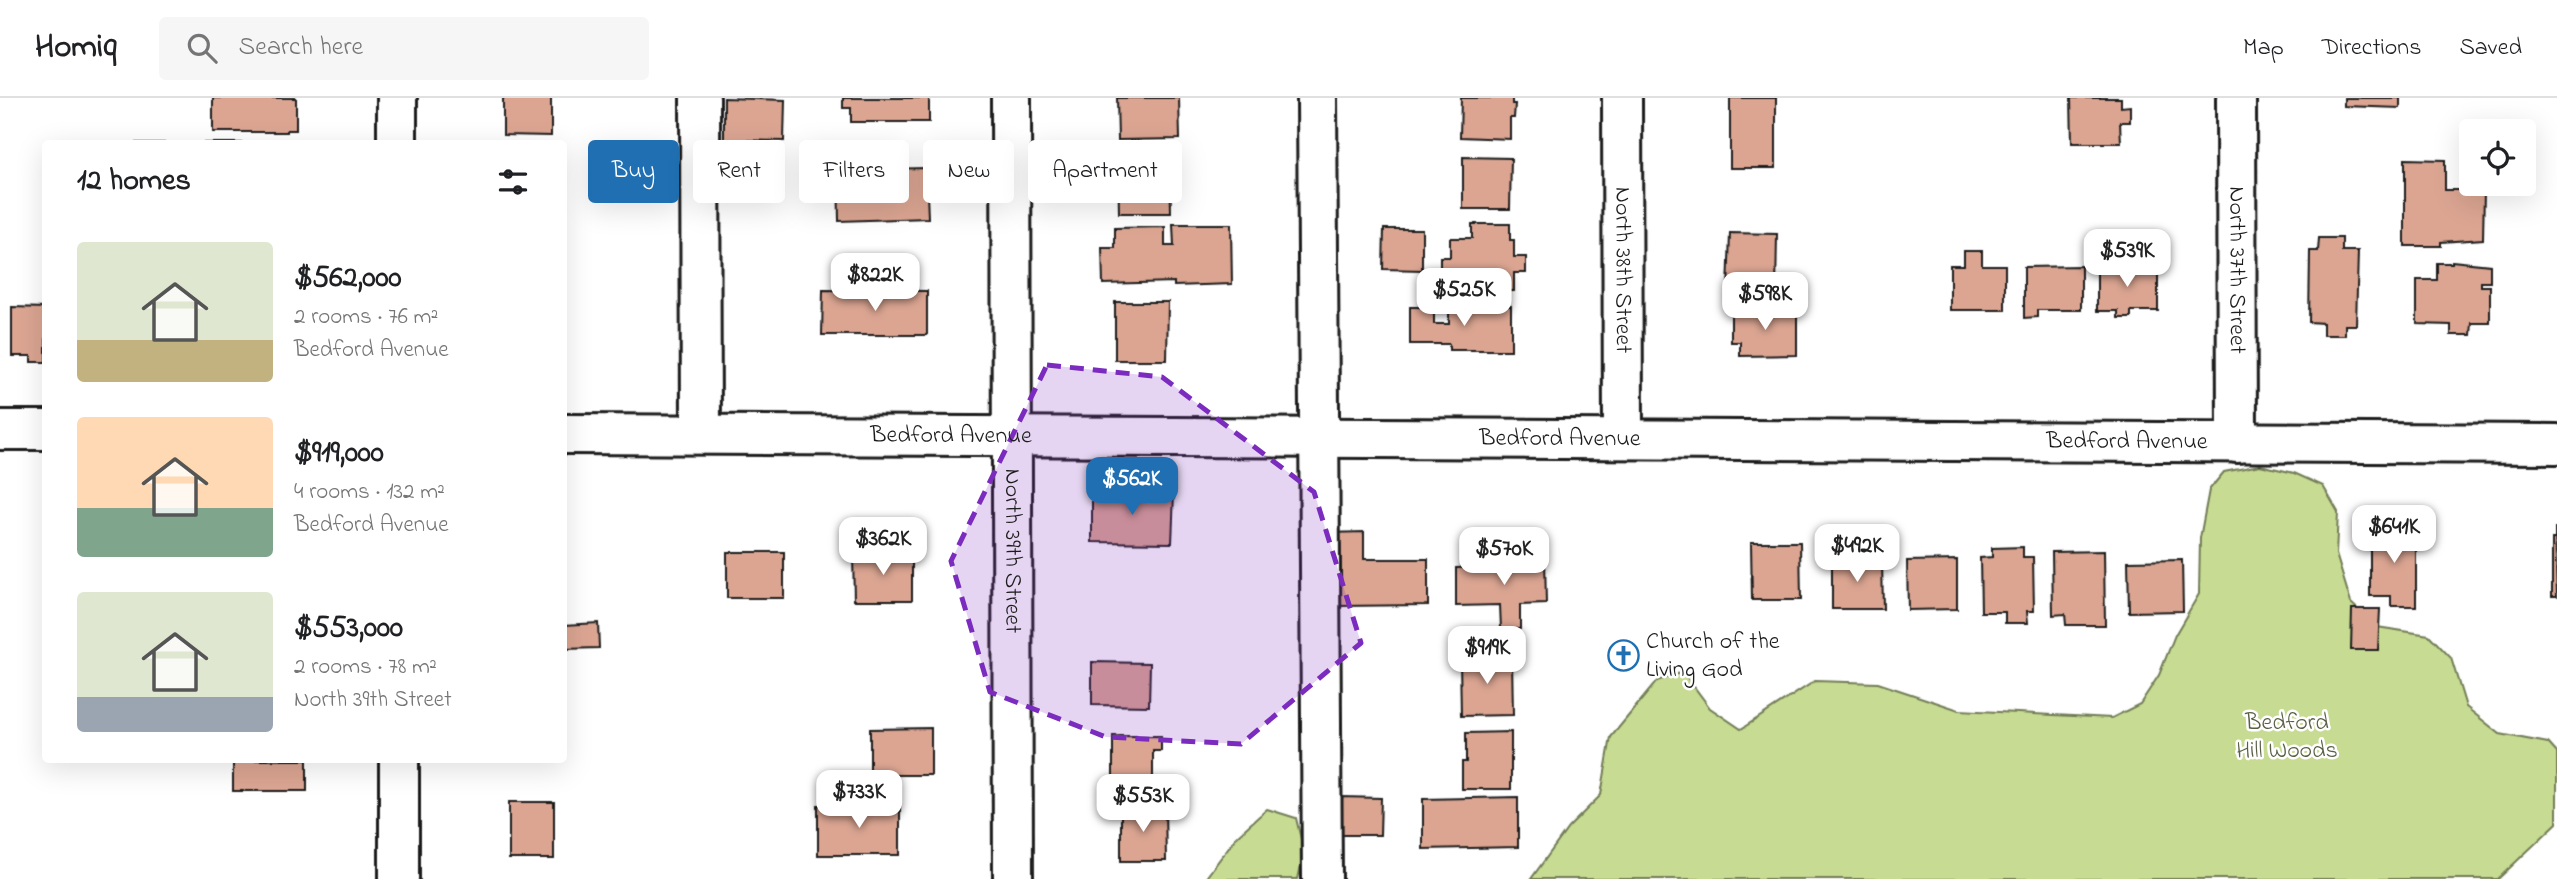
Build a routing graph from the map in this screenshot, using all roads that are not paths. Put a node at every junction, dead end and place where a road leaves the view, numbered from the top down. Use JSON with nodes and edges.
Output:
{"nodes":[{"id":1,"x":397,"y":98,"type":"edge"},
{"id":2,"x":700,"y":98,"type":"edge"},
{"id":3,"x":1011,"y":98,"type":"edge"},
{"id":4,"x":1317,"y":98,"type":"edge"},
{"id":5,"x":1622,"y":98,"type":"edge"},
{"id":6,"x":2236,"y":98,"type":"edge"},
{"id":7,"x":397,"y":140,"type":"edge"},
{"id":8,"x":0,"y":430,"type":"edge"},
{"id":9,"x":42,"y":430,"type":"edge"},
{"id":10,"x":567,"y":434,"type":"edge"},
{"id":11,"x":701,"y":434,"type":"junction"},
{"id":12,"x":1013,"y":435,"type":"junction"},
{"id":13,"x":1320,"y":437,"type":"junction"},
{"id":14,"x":1623,"y":439,"type":"junction"},
{"id":15,"x":2237,"y":443,"type":"junction"},
{"id":16,"x":2557,"y":444,"type":"edge"},
{"id":17,"x":399,"y":763,"type":"edge"},
{"id":18,"x":399,"y":879,"type":"edge"},
{"id":19,"x":1013,"y":879,"type":"edge"},
{"id":20,"x":1322,"y":879,"type":"edge"}],
"edges":[{"from":1,"to":7,"type":"street"},
{"from":2,"to":11,"type":"street"},
{"from":3,"to":12,"type":"street","name":"North 39th Street"},
{"from":4,"to":13,"type":"street"},
{"from":5,"to":14,"type":"street","name":"North 38th Street"},
{"from":6,"to":15,"type":"street","name":"North 37th Street"},
{"from":8,"to":9,"type":"street"},
{"from":10,"to":11,"type":"street","name":"Bedford Avenue"},
{"from":11,"to":12,"type":"street","name":"Bedford Avenue"},
{"from":12,"to":13,"type":"street","name":"Bedford Avenue"},
{"from":12,"to":19,"type":"street","name":"North 39th Street"},
{"from":13,"to":14,"type":"street","name":"Bedford Avenue"},
{"from":13,"to":20,"type":"street"},
{"from":14,"to":15,"type":"street","name":"Bedford Avenue"},
{"from":15,"to":16,"type":"street","name":"Bedford Avenue"},
{"from":17,"to":18,"type":"street"}]}
